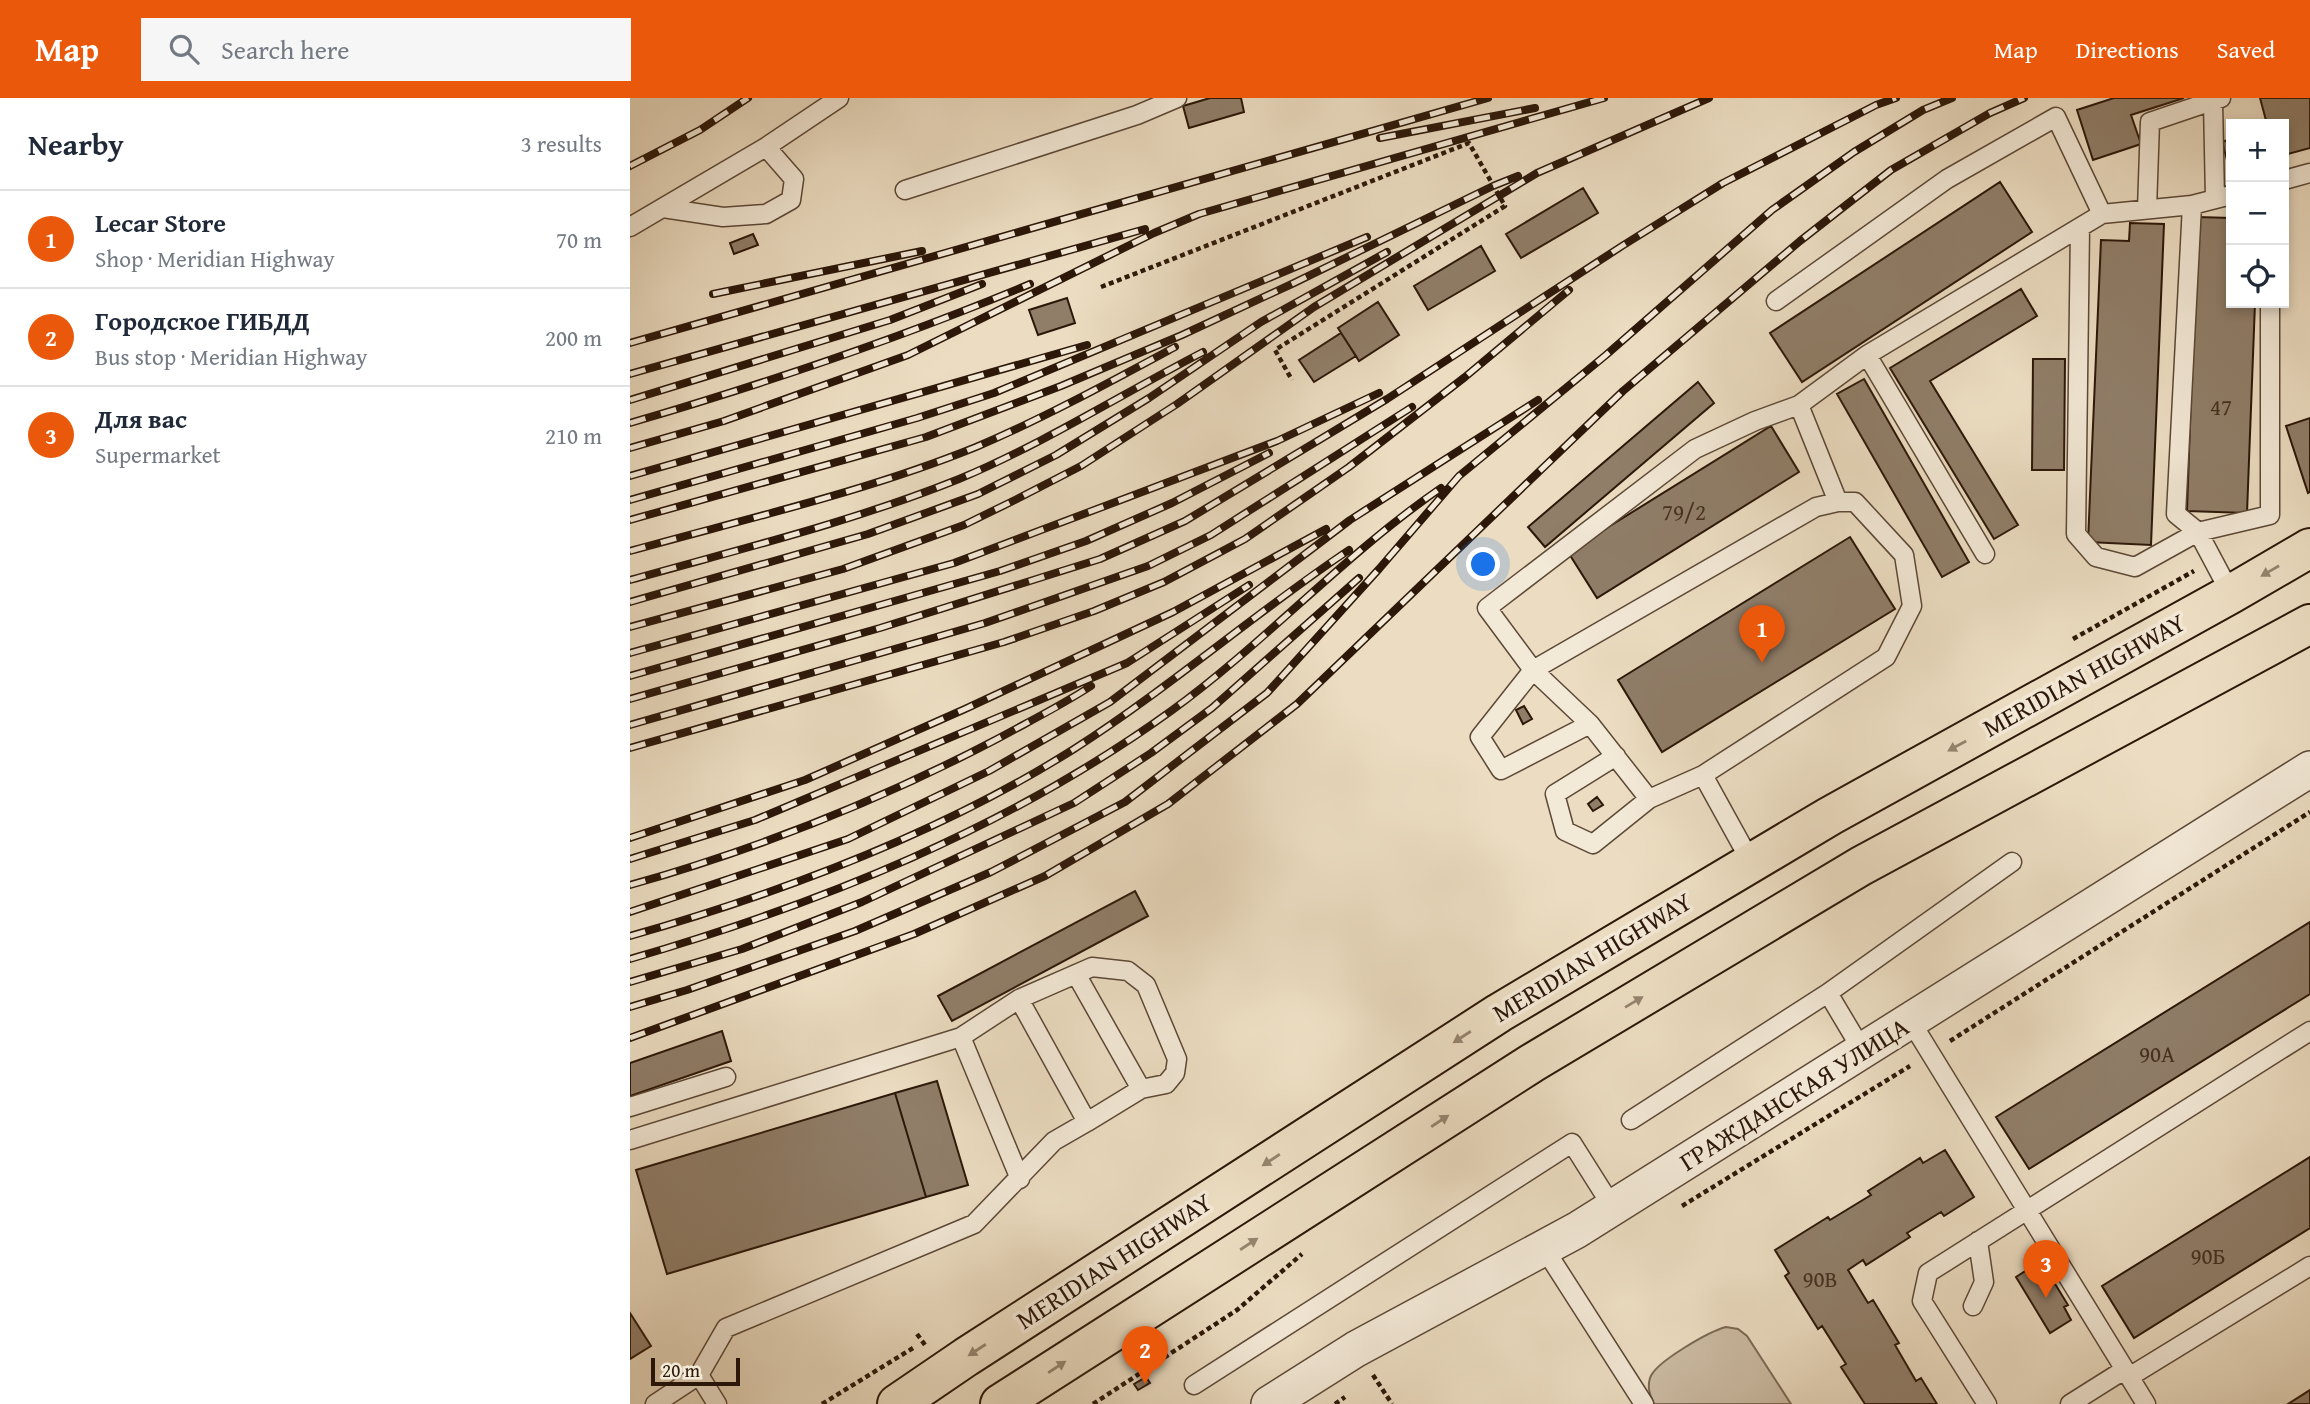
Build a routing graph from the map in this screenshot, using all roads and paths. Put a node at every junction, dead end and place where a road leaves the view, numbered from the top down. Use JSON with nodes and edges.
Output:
{"nodes":[{"id":1,"x":839,"y":98,"type":"edge"},
{"id":2,"x":1177,"y":98,"type":"edge"},
{"id":3,"x":2217,"y":99,"type":"edge"},
{"id":4,"x":766,"y":147,"type":"junction"},
{"id":5,"x":2310,"y":173,"type":"edge"},
{"id":6,"x":2289,"y":179,"type":"edge"},
{"id":7,"x":905,"y":190,"type":"dead end"},
{"id":8,"x":2223,"y":197,"type":"edge"},
{"id":9,"x":2192,"y":205,"type":"junction"},
{"id":10,"x":663,"y":208,"type":"junction"},
{"id":11,"x":2147,"y":209,"type":"junction"},
{"id":12,"x":2102,"y":214,"type":"junction"},
{"id":13,"x":630,"y":227,"type":"edge"},
{"id":14,"x":2080,"y":227,"type":"junction"},
{"id":15,"x":1101,"y":287,"type":"dead end"},
{"id":16,"x":1776,"y":301,"type":"dead end"},
{"id":17,"x":2270,"y":308,"type":"edge"},
{"id":18,"x":1867,"y":355,"type":"junction"},
{"id":19,"x":1292,"y":380,"type":"dead end"},
{"id":20,"x":1799,"y":405,"type":"junction"},
{"id":21,"x":1838,"y":502,"type":"junction"},
{"id":22,"x":2198,"y":532,"type":"junction"},
{"id":23,"x":2310,"y":548,"type":"edge"},
{"id":24,"x":1985,"y":554,"type":"dead end"},
{"id":25,"x":2231,"y":594,"type":"junction"},
{"id":26,"x":2310,"y":624,"type":"edge"},
{"id":27,"x":1533,"y":670,"type":"junction"},
{"id":28,"x":1590,"y":724,"type":"junction"},
{"id":29,"x":1616,"y":756,"type":"junction"},
{"id":30,"x":2310,"y":769,"type":"edge"},
{"id":31,"x":1703,"y":775,"type":"junction"},
{"id":32,"x":1649,"y":799,"type":"junction"},
{"id":33,"x":1751,"y":862,"type":"junction"},
{"id":34,"x":2012,"y":862,"type":"dead end"},
{"id":35,"x":1076,"y":974,"type":"junction"},
{"id":36,"x":1828,"y":993,"type":"junction"},
{"id":37,"x":1019,"y":999,"type":"junction"},
{"id":38,"x":1910,"y":1020,"type":"junction"},
{"id":39,"x":2310,"y":1031,"type":"edge"},
{"id":40,"x":961,"y":1037,"type":"junction"},
{"id":41,"x":1863,"y":1050,"type":"junction"},
{"id":42,"x":726,"y":1077,"type":"dead end"},
{"id":43,"x":1142,"y":1089,"type":"junction"},
{"id":44,"x":630,"y":1107,"type":"edge"},
{"id":45,"x":1631,"y":1120,"type":"dead end"},
{"id":46,"x":1087,"y":1122,"type":"junction"},
{"id":47,"x":630,"y":1140,"type":"edge"},
{"id":48,"x":1020,"y":1179,"type":"junction"},
{"id":49,"x":1613,"y":1208,"type":"junction"},
{"id":50,"x":2028,"y":1210,"type":"junction"},
{"id":51,"x":1978,"y":1241,"type":"junction"},
{"id":52,"x":1544,"y":1248,"type":"junction"},
{"id":53,"x":1307,"y":1249,"type":"dead end"},
{"id":54,"x":2310,"y":1266,"type":"edge"},
{"id":55,"x":1973,"y":1306,"type":"dead end"},
{"id":56,"x":2126,"y":1374,"type":"junction"},
{"id":57,"x":699,"y":1375,"type":"junction"},
{"id":58,"x":1194,"y":1385,"type":"dead end"},
{"id":59,"x":900,"y":1403,"type":"edge"},
{"id":60,"x":655,"y":1404,"type":"edge"},
{"id":61,"x":717,"y":1404,"type":"edge"},
{"id":62,"x":1000,"y":1404,"type":"edge"},
{"id":63,"x":1093,"y":1404,"type":"edge"},
{"id":64,"x":1269,"y":1404,"type":"edge"},
{"id":65,"x":1644,"y":1404,"type":"edge"},
{"id":66,"x":1987,"y":1404,"type":"edge"},
{"id":67,"x":2070,"y":1404,"type":"edge"},
{"id":68,"x":2146,"y":1404,"type":"edge"}],
"edges":[{"from":1,"to":4,"type":"lane"},
{"from":2,"to":7,"type":"lane"},
{"from":3,"to":8,"type":"lane"},
{"from":3,"to":11,"type":"lane"},
{"from":4,"to":10,"type":"lane"},
{"from":4,"to":10,"type":"lane"},
{"from":5,"to":6,"type":"lane"},
{"from":8,"to":9,"type":"lane"},
{"from":9,"to":11,"type":"lane"},
{"from":9,"to":22,"type":"lane"},
{"from":10,"to":13,"type":"lane"},
{"from":11,"to":12,"type":"lane"},
{"from":12,"to":14,"type":"lane"},
{"from":12,"to":16,"type":"lane"},
{"from":14,"to":18,"type":"lane"},
{"from":14,"to":22,"type":"lane"},
{"from":15,"to":19,"type":"path"},
{"from":17,"to":22,"type":"lane"},
{"from":18,"to":20,"type":"lane"},
{"from":18,"to":24,"type":"lane"},
{"from":20,"to":21,"type":"lane"},
{"from":20,"to":27,"type":"lane"},
{"from":21,"to":27,"type":"lane"},
{"from":21,"to":31,"type":"lane"},
{"from":22,"to":25,"type":"lane"},
{"from":23,"to":25,"type":"main road","name":"MERIDIAN HIGHWAY","one_way":true},
{"from":25,"to":33,"type":"main road","name":"MERIDIAN HIGHWAY","one_way":true},
{"from":62,"to":26,"type":"main road","one_way":true},
{"from":27,"to":28,"type":"lane"},
{"from":27,"to":28,"type":"lane"},
{"from":28,"to":29,"type":"lane"},
{"from":29,"to":32,"type":"lane"},
{"from":29,"to":32,"type":"lane"},
{"from":30,"to":38,"type":"street","name":"ГРАЖДАНСКАЯ УЛИЦА"},
{"from":31,"to":32,"type":"lane"},
{"from":31,"to":33,"type":"lane"},
{"from":33,"to":59,"type":"main road","name":"MERIDIAN HIGHWAY","one_way":true},
{"from":34,"to":36,"type":"lane"},
{"from":35,"to":37,"type":"lane"},
{"from":35,"to":43,"type":"lane"},
{"from":35,"to":43,"type":"lane"},
{"from":36,"to":41,"type":"lane"},
{"from":36,"to":45,"type":"lane"},
{"from":37,"to":40,"type":"lane"},
{"from":37,"to":46,"type":"lane"},
{"from":38,"to":41,"type":"street","name":"ГРАЖДАНСКАЯ УЛИЦА"},
{"from":38,"to":50,"type":"lane"},
{"from":39,"to":50,"type":"lane"},
{"from":40,"to":47,"type":"lane"},
{"from":40,"to":48,"type":"lane"},
{"from":41,"to":49,"type":"street","name":"ГРАЖДАНСКАЯ УЛИЦА"},
{"from":42,"to":44,"type":"lane"},
{"from":43,"to":46,"type":"lane"},
{"from":46,"to":48,"type":"lane"},
{"from":48,"to":57,"type":"lane"},
{"from":49,"to":52,"type":"street","name":"ГРАЖДАНСКАЯ УЛИЦА"},
{"from":49,"to":58,"type":"lane"},
{"from":50,"to":51,"type":"lane"},
{"from":50,"to":56,"type":"lane"},
{"from":51,"to":55,"type":"lane"},
{"from":51,"to":66,"type":"lane"},
{"from":52,"to":64,"type":"street","name":"ГРАЖДАНСКАЯ УЛИЦА"},
{"from":52,"to":65,"type":"lane"},
{"from":53,"to":63,"type":"path"},
{"from":54,"to":56,"type":"lane"},
{"from":56,"to":67,"type":"lane"},
{"from":56,"to":68,"type":"lane"},
{"from":57,"to":60,"type":"lane"},
{"from":57,"to":61,"type":"lane"}]}
